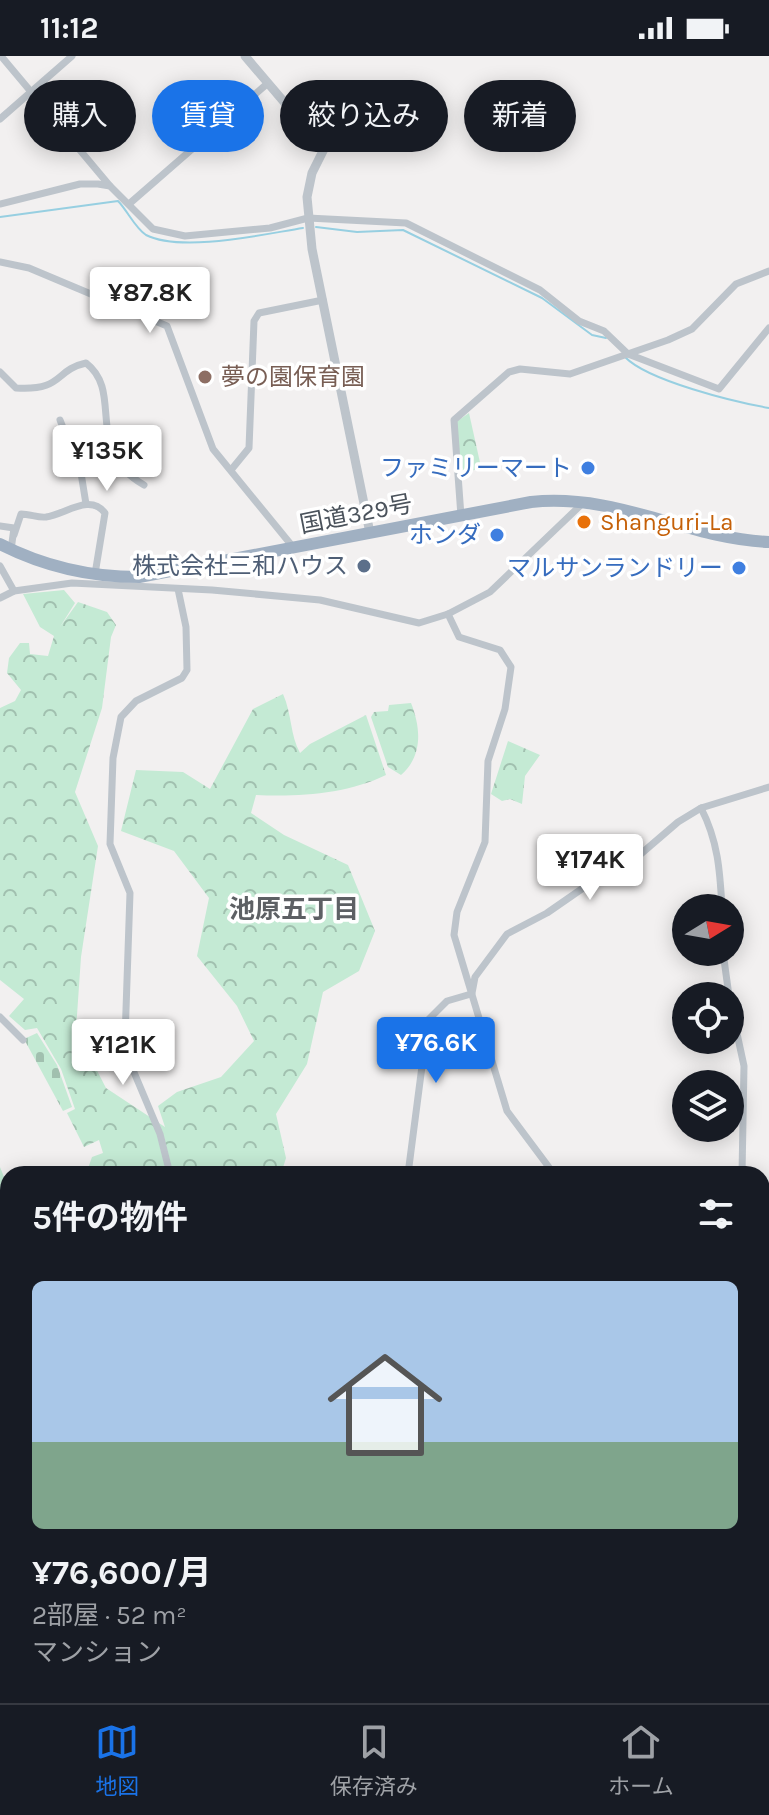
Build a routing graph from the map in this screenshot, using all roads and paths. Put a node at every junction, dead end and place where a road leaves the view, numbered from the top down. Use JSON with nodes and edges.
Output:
{"nodes":[{"id":1,"x":1,"y":56,"type":"edge"},
{"id":2,"x":72,"y":56,"type":"edge"},
{"id":3,"x":245,"y":56,"type":"edge"},
{"id":4,"x":45,"y":80,"type":"edge"},
{"id":5,"x":24,"y":82,"type":"edge"},
{"id":6,"x":268,"y":83,"type":"junction"},
{"id":7,"x":280,"y":97,"type":"edge"},
{"id":8,"x":24,"y":98,"type":"edge"},
{"id":9,"x":0,"y":119,"type":"edge"},
{"id":10,"x":82,"y":152,"type":"edge"},
{"id":11,"x":323,"y":152,"type":"edge"},
{"id":12,"x":110,"y":186,"type":"junction"},
{"id":13,"x":0,"y":204,"type":"edge"},
{"id":14,"x":129,"y":204,"type":"junction"},
{"id":15,"x":308,"y":218,"type":"junction"},
{"id":16,"x":0,"y":262,"type":"edge"},
{"id":17,"x":769,"y":271,"type":"edge"},
{"id":18,"x":323,"y":300,"type":"junction"},
{"id":19,"x":769,"y":328,"type":"edge"},
{"id":20,"x":625,"y":355,"type":"junction"},
{"id":21,"x":0,"y":372,"type":"edge"},
{"id":22,"x":60,"y":420,"type":"dead end"},
{"id":23,"x":231,"y":470,"type":"junction"},
{"id":24,"x":144,"y":485,"type":"dead end"},
{"id":25,"x":585,"y":501,"type":"junction"},
{"id":26,"x":86,"y":504,"type":"junction"},
{"id":27,"x":461,"y":516,"type":"junction"},
{"id":28,"x":0,"y":526,"type":"edge"},
{"id":29,"x":370,"y":533,"type":"junction"},
{"id":30,"x":14,"y":535,"type":"junction"},
{"id":31,"x":769,"y":542,"type":"edge"},
{"id":32,"x":6,"y":547,"type":"edge"},
{"id":33,"x":295,"y":549,"type":"junction"},
{"id":34,"x":0,"y":566,"type":"edge"},
{"id":35,"x":95,"y":574,"type":"junction"},
{"id":36,"x":120,"y":582,"type":"junction"},
{"id":37,"x":178,"y":589,"type":"junction"},
{"id":38,"x":14,"y":591,"type":"junction"},
{"id":39,"x":0,"y":598,"type":"edge"},
{"id":40,"x":448,"y":614,"type":"junction"},
{"id":41,"x":769,"y":787,"type":"edge"},
{"id":42,"x":701,"y":808,"type":"junction"},
{"id":43,"x":721,"y":894,"type":"edge"},
{"id":44,"x":471,"y":994,"type":"junction"},
{"id":45,"x":0,"y":1017,"type":"edge"},
{"id":46,"x":23,"y":1040,"type":"dead end"},
{"id":47,"x":741,"y":1054,"type":"edge"},
{"id":48,"x":168,"y":1166,"type":"edge"},
{"id":49,"x":409,"y":1166,"type":"edge"},
{"id":50,"x":548,"y":1166,"type":"edge"},
{"id":51,"x":742,"y":1166,"type":"edge"}],
"edges":[{"from":1,"to":5,"type":"street"},
{"from":2,"to":4,"type":"street"},
{"from":3,"to":6,"type":"street"},
{"from":6,"to":7,"type":"street"},
{"from":6,"to":14,"type":"street"},
{"from":8,"to":9,"type":"street"},
{"from":10,"to":12,"type":"street"},
{"from":11,"to":15,"type":"street"},
{"from":12,"to":13,"type":"street"},
{"from":12,"to":14,"type":"street"},
{"from":14,"to":15,"type":"street"},
{"from":15,"to":18,"type":"street"},
{"from":15,"to":20,"type":"street"},
{"from":16,"to":23,"type":"street"},
{"from":17,"to":20,"type":"street"},
{"from":18,"to":23,"type":"street"},
{"from":18,"to":29,"type":"street"},
{"from":19,"to":20,"type":"street"},
{"from":20,"to":27,"type":"street"},
{"from":21,"to":24,"type":"street"},
{"from":22,"to":26,"type":"street"},
{"from":23,"to":33,"type":"street"},
{"from":25,"to":27,"type":"highway","name":"国道329号"},
{"from":25,"to":31,"type":"highway","name":"国道329号"},
{"from":25,"to":40,"type":"street"},
{"from":26,"to":30,"type":"street"},
{"from":26,"to":35,"type":"street"},
{"from":27,"to":29,"type":"highway","name":"国道329号"},
{"from":28,"to":30,"type":"street"},
{"from":29,"to":33,"type":"highway","name":"国道329号"},
{"from":30,"to":32,"type":"street"},
{"from":32,"to":35,"type":"highway","name":"国道329号"},
{"from":33,"to":36,"type":"highway","name":"国道329号"},
{"from":34,"to":38,"type":"street"},
{"from":35,"to":36,"type":"highway","name":"国道329号"},
{"from":36,"to":37,"type":"street"},
{"from":36,"to":38,"type":"street"},
{"from":37,"to":40,"type":"street"},
{"from":37,"to":48,"type":"street"},
{"from":38,"to":39,"type":"street"},
{"from":40,"to":44,"type":"street"},
{"from":41,"to":42,"type":"street"},
{"from":42,"to":43,"type":"street"},
{"from":42,"to":44,"type":"street"},
{"from":44,"to":49,"type":"street"},
{"from":44,"to":50,"type":"street"},
{"from":45,"to":46,"type":"street"},
{"from":47,"to":51,"type":"street"}]}
